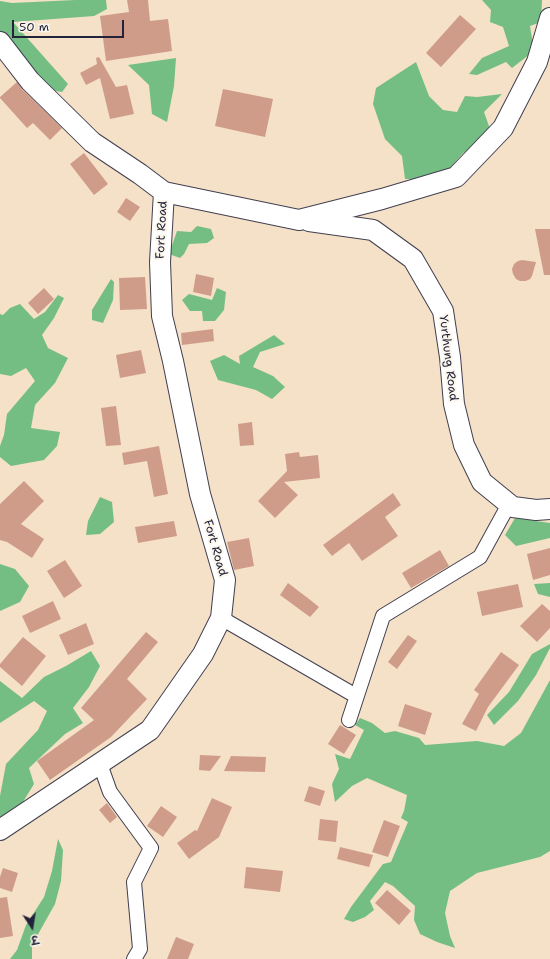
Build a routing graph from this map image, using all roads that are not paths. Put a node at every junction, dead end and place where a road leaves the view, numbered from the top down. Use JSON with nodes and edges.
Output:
{"nodes":[{"id":1,"x":550,"y":18,"type":"edge"},
{"id":2,"x":0,"y":42,"type":"edge"},
{"id":3,"x":164,"y":192,"type":"junction"},
{"id":4,"x":299,"y":220,"type":"junction"},
{"id":5,"x":509,"y":504,"type":"junction"},
{"id":6,"x":550,"y":509,"type":"edge"},
{"id":7,"x":221,"y":618,"type":"junction"},
{"id":8,"x":356,"y":696,"type":"junction"},
{"id":9,"x":349,"y":720,"type":"dead end"},
{"id":10,"x":100,"y":764,"type":"junction"},
{"id":11,"x":0,"y":830,"type":"edge"},
{"id":12,"x":134,"y":959,"type":"edge"}],
"edges":[{"from":1,"to":4,"type":"street"},
{"from":2,"to":3,"type":"street"},
{"from":3,"to":4,"type":"street","name":"Yurthung Road"},
{"from":3,"to":7,"type":"street","name":"Fort Road"},
{"from":4,"to":5,"type":"street","name":"Yurthung Road"},
{"from":5,"to":6,"type":"street","name":"Yurthung Road"},
{"from":5,"to":8,"type":"street"},
{"from":7,"to":8,"type":"street"},
{"from":7,"to":10,"type":"street","name":"Fort Road"},
{"from":8,"to":9,"type":"street"},
{"from":10,"to":11,"type":"street","name":"Fort Road"},
{"from":10,"to":12,"type":"street"}]}
